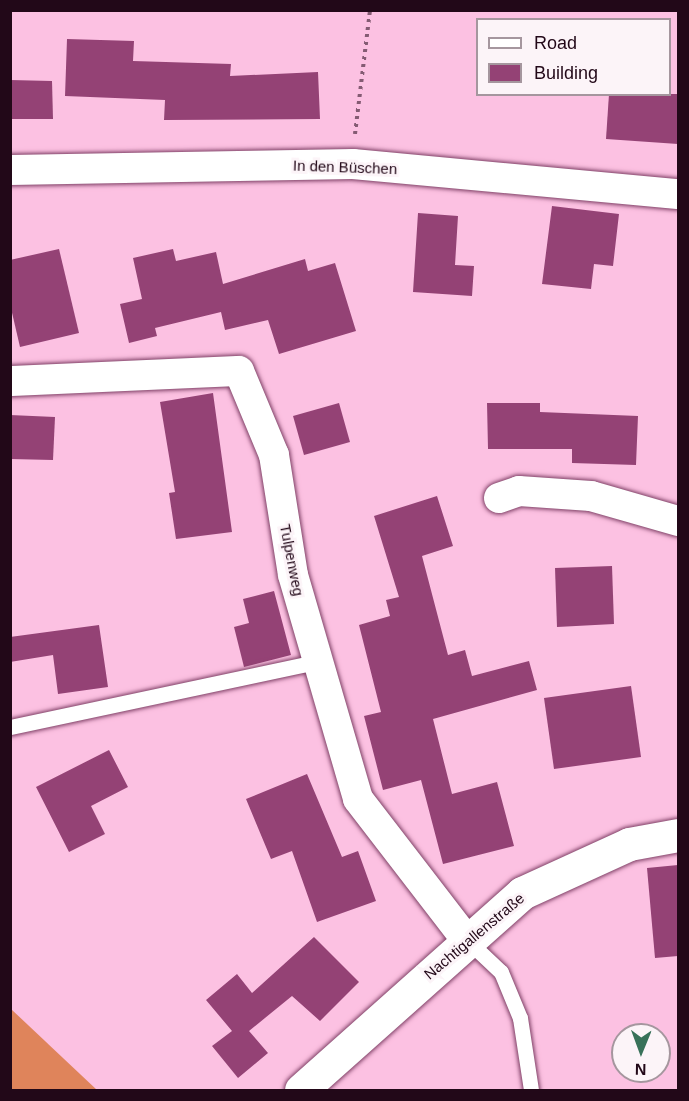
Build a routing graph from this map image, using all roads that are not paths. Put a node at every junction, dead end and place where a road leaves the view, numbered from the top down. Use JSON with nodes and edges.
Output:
{"nodes":[{"id":1,"x":10,"y":170,"type":"edge"},
{"id":2,"x":678,"y":194,"type":"edge"},
{"id":3,"x":10,"y":381,"type":"edge"},
{"id":4,"x":499,"y":498,"type":"dead end"},
{"id":5,"x":678,"y":521,"type":"edge"},
{"id":6,"x":316,"y":662,"type":"junction"},
{"id":7,"x":10,"y":727,"type":"edge"},
{"id":8,"x":678,"y":835,"type":"edge"},
{"id":9,"x":466,"y":939,"type":"junction"},
{"id":10,"x":300,"y":1090,"type":"edge"},
{"id":11,"x":531,"y":1090,"type":"edge"}],
"edges":[{"from":1,"to":2,"type":"street","name":"In den Büschen"},
{"from":3,"to":6,"type":"street","name":"Tulpenweg"},
{"from":4,"to":5,"type":"street"},
{"from":6,"to":7,"type":"lane"},
{"from":6,"to":9,"type":"street","name":"Tulpenweg"},
{"from":8,"to":9,"type":"street","name":"Nachtigallenstraße"},
{"from":9,"to":10,"type":"street","name":"Nachtigallenstraße"},
{"from":9,"to":11,"type":"lane"}]}
